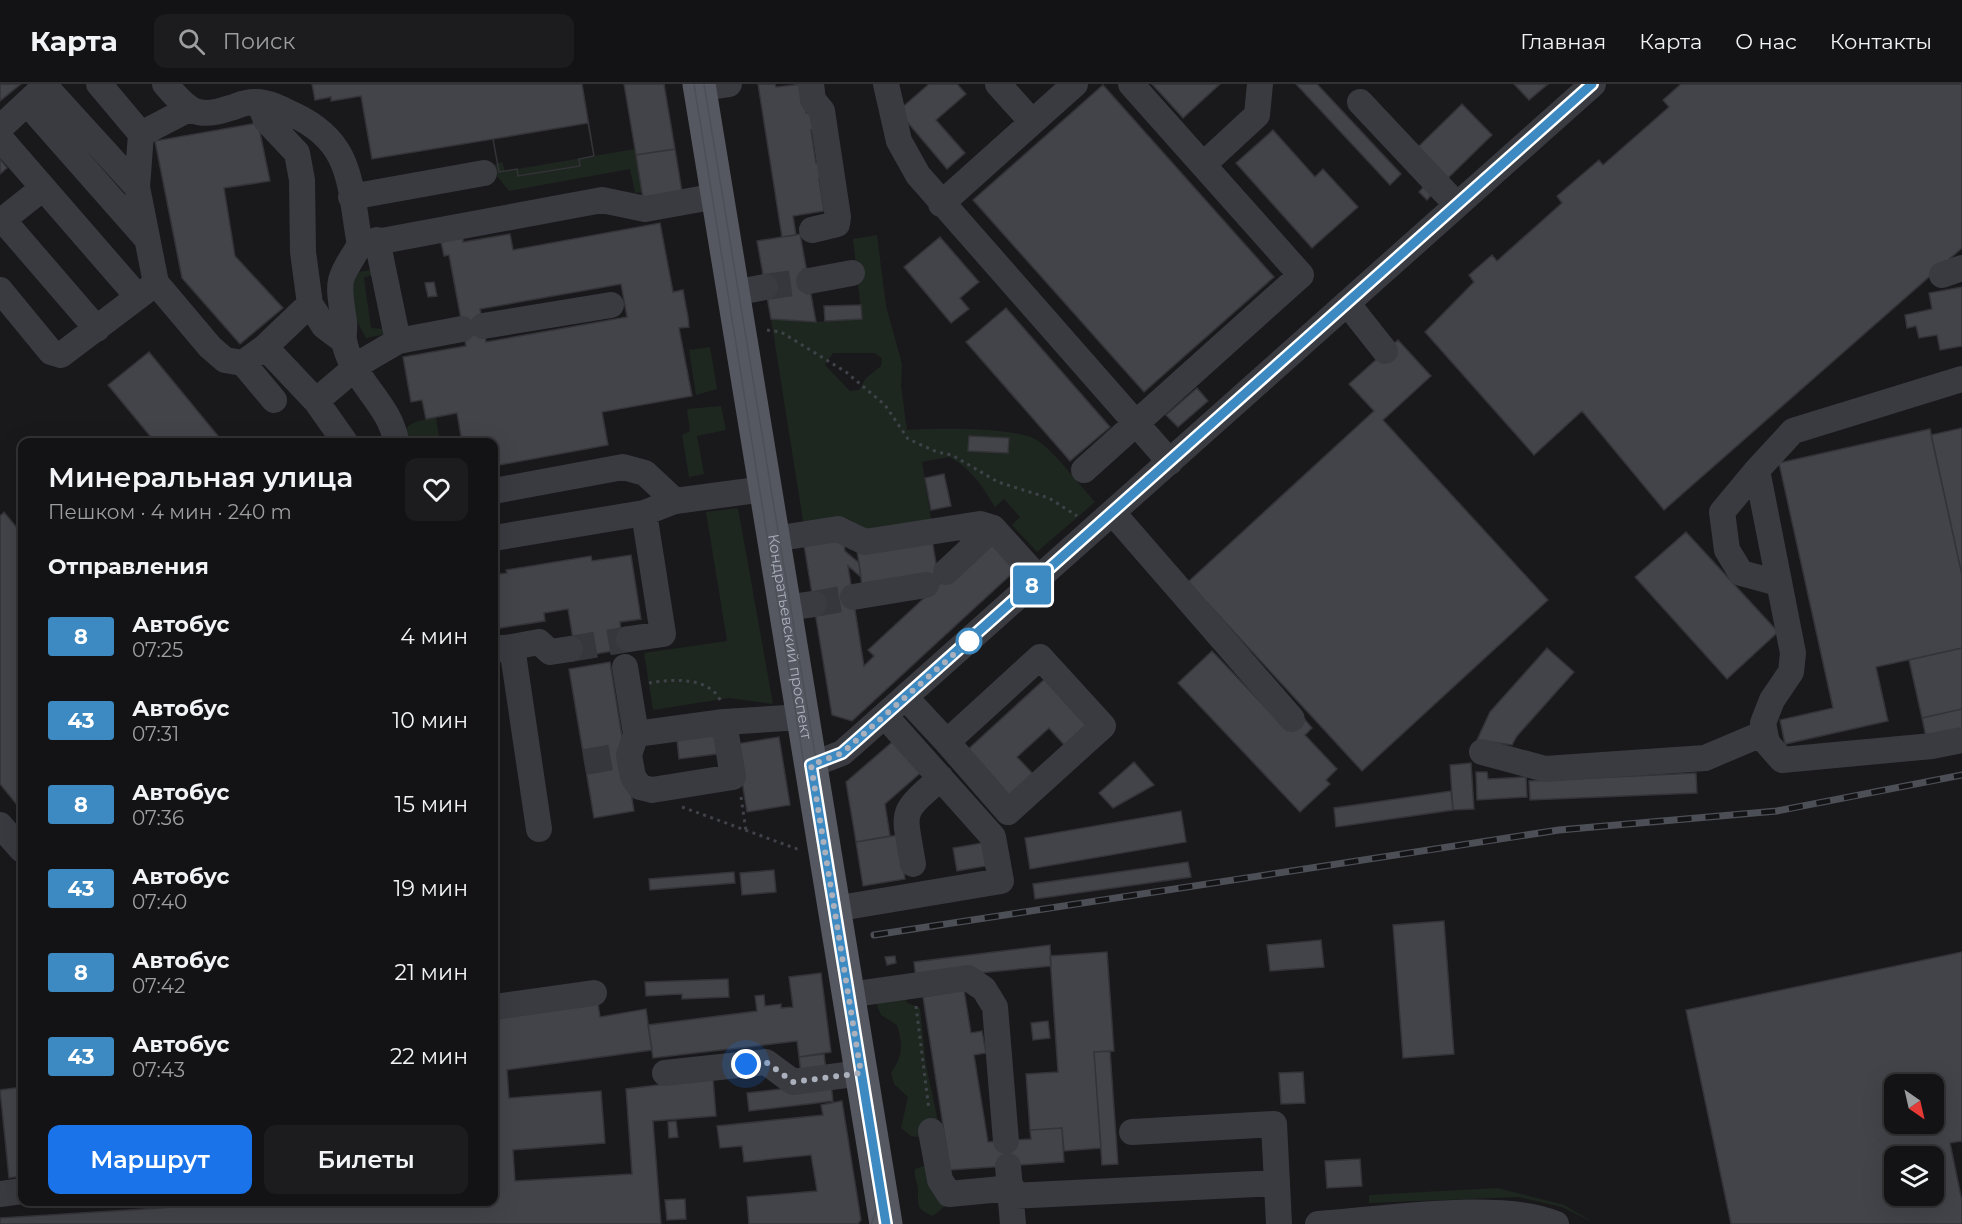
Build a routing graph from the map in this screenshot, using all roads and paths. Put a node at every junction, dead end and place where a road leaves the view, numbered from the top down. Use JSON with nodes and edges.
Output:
{"nodes":[{"id":1,"x":99,"y":84,"type":"edge"},
{"id":2,"x":165,"y":84,"type":"edge"},
{"id":3,"x":811,"y":84,"type":"edge"},
{"id":4,"x":886,"y":84,"type":"edge"},
{"id":5,"x":998,"y":84,"type":"edge"},
{"id":6,"x":1075,"y":84,"type":"edge"},
{"id":7,"x":1131,"y":84,"type":"edge"},
{"id":8,"x":1260,"y":84,"type":"edge"},
{"id":9,"x":1593,"y":84,"type":"edge"},
{"id":10,"x":710,"y":85,"type":"edge"},
{"id":11,"x":259,"y":102,"type":"junction"},
{"id":12,"x":1360,"y":102,"type":"dead end"},
{"id":13,"x":27,"y":103,"type":"junction"},
{"id":14,"x":187,"y":110,"type":"junction"},
{"id":15,"x":1032,"y":122,"type":"junction"},
{"id":16,"x":0,"y":128,"type":"edge"},
{"id":17,"x":141,"y":134,"type":"junction"},
{"id":18,"x":0,"y":138,"type":"edge"},
{"id":19,"x":1203,"y":165,"type":"junction"},
{"id":20,"x":483,"y":173,"type":"dead end"},
{"id":21,"x":137,"y":187,"type":"junction"},
{"id":22,"x":43,"y":188,"type":"junction"},
{"id":23,"x":717,"y":196,"type":"junction"},
{"id":24,"x":351,"y":197,"type":"junction"},
{"id":25,"x":941,"y":204,"type":"junction"},
{"id":26,"x":1457,"y":205,"type":"junction"},
{"id":27,"x":1,"y":221,"type":"edge"},
{"id":28,"x":812,"y":230,"type":"dead end"},
{"id":29,"x":146,"y":238,"type":"junction"},
{"id":30,"x":369,"y":242,"type":"junction"},
{"id":31,"x":852,"y":273,"type":"dead end"},
{"id":32,"x":809,"y":281,"type":"tunnel mouth"},
{"id":33,"x":765,"y":287,"type":"tunnel mouth"},
{"id":34,"x":0,"y":290,"type":"edge"},
{"id":35,"x":147,"y":290,"type":"junction"},
{"id":36,"x":733,"y":293,"type":"junction"},
{"id":37,"x":1347,"y":303,"type":"junction"},
{"id":38,"x":310,"y":304,"type":"junction"},
{"id":39,"x":612,"y":305,"type":"dead end"},
{"id":40,"x":97,"y":329,"type":"junction"},
{"id":41,"x":767,"y":330,"type":"dead end"},
{"id":42,"x":344,"y":341,"type":"junction"},
{"id":43,"x":398,"y":341,"type":"junction"},
{"id":44,"x":265,"y":346,"type":"junction"},
{"id":45,"x":1385,"y":351,"type":"dead end"},
{"id":46,"x":243,"y":363,"type":"junction"},
{"id":47,"x":356,"y":368,"type":"junction"},
{"id":48,"x":1962,"y":379,"type":"edge"},
{"id":49,"x":274,"y":400,"type":"dead end"},
{"id":50,"x":316,"y":401,"type":"junction"},
{"id":51,"x":1136,"y":424,"type":"junction"},
{"id":52,"x":342,"y":438,"type":"edge"},
{"id":53,"x":396,"y":438,"type":"edge"},
{"id":54,"x":1170,"y":462,"type":"junction"},
{"id":55,"x":1757,"y":470,"type":"junction"},
{"id":56,"x":1084,"y":471,"type":"dead end"},
{"id":57,"x":765,"y":489,"type":"junction"},
{"id":58,"x":498,"y":490,"type":"edge"},
{"id":59,"x":675,"y":501,"type":"junction"},
{"id":60,"x":644,"y":513,"type":"junction"},
{"id":61,"x":1113,"y":513,"type":"junction"},
{"id":62,"x":1083,"y":520,"type":"dead end"},
{"id":63,"x":993,"y":528,"type":"junction"},
{"id":64,"x":498,"y":537,"type":"edge"},
{"id":65,"x":774,"y":539,"type":"junction"},
{"id":66,"x":1039,"y":579,"type":"junction"},
{"id":67,"x":1778,"y":582,"type":"junction"},
{"id":68,"x":853,"y":597,"type":"tunnel mouth"},
{"id":69,"x":629,"y":639,"type":"tunnel mouth"},
{"id":70,"x":503,"y":648,"type":"edge"},
{"id":71,"x":570,"y":649,"type":"tunnel mouth"},
{"id":72,"x":625,"y":667,"type":"dead end"},
{"id":73,"x":657,"y":682,"type":"dead end"},
{"id":74,"x":906,"y":698,"type":"junction"},
{"id":75,"x":722,"y":710,"type":"junction"},
{"id":76,"x":885,"y":716,"type":"junction"},
{"id":77,"x":802,"y":717,"type":"junction"},
{"id":78,"x":1292,"y":718,"type":"dead end"},
{"id":79,"x":938,"y":732,"type":"junction"},
{"id":80,"x":1764,"y":733,"type":"junction"},
{"id":81,"x":1962,"y":740,"type":"edge"},
{"id":82,"x":630,"y":748,"type":"junction"},
{"id":83,"x":1482,"y":752,"type":"dead end"},
{"id":84,"x":811,"y":765,"type":"junction"},
{"id":85,"x":733,"y":777,"type":"junction"},
{"id":86,"x":941,"y":778,"type":"junction"},
{"id":87,"x":652,"y":790,"type":"junction"},
{"id":88,"x":0,"y":825,"type":"edge"},
{"id":89,"x":539,"y":829,"type":"dead end"},
{"id":90,"x":746,"y":831,"type":"junction"},
{"id":91,"x":18,"y":845,"type":"edge"},
{"id":92,"x":803,"y":851,"type":"dead end"},
{"id":93,"x":913,"y":864,"type":"dead end"},
{"id":94,"x":834,"y":909,"type":"junction"},
{"id":95,"x":913,"y":987,"type":"junction"},
{"id":96,"x":594,"y":993,"type":"dead end"},
{"id":97,"x":848,"y":995,"type":"junction"},
{"id":98,"x":498,"y":1006,"type":"edge"},
{"id":99,"x":665,"y":1073,"type":"dead end"},
{"id":100,"x":861,"y":1073,"type":"junction"},
{"id":101,"x":932,"y":1131,"type":"joint"},
{"id":102,"x":1132,"y":1131,"type":"dead end"},
{"id":103,"x":1009,"y":1173,"type":"junction"},
{"id":104,"x":1277,"y":1183,"type":"junction"},
{"id":105,"x":18,"y":1192,"type":"edge"},
{"id":106,"x":0,"y":1194,"type":"edge"},
{"id":107,"x":1478,"y":1218,"type":"edge"},
{"id":108,"x":886,"y":1224,"type":"edge"},
{"id":109,"x":1013,"y":1224,"type":"edge"},
{"id":110,"x":1279,"y":1224,"type":"edge"},
{"id":111,"x":1318,"y":1224,"type":"edge"},
{"id":112,"x":1556,"y":1224,"type":"edge"}],
"edges":[{"from":1,"to":17,"type":"street"},
{"from":2,"to":14,"type":"street"},
{"from":3,"to":28,"type":"street"},
{"from":4,"to":25,"type":"street"},
{"from":5,"to":15,"type":"street"},
{"from":6,"to":15,"type":"street"},
{"from":7,"to":19,"type":"street"},
{"from":8,"to":19,"type":"street"},
{"from":9,"to":26,"type":"street"},
{"from":10,"to":23,"type":"main road","name":"Кондратьевский проспект"},
{"from":11,"to":14,"type":"street"},
{"from":11,"to":24,"type":"street"},
{"from":11,"to":38,"type":"street"},
{"from":12,"to":26,"type":"street"},
{"from":13,"to":16,"type":"street"},
{"from":13,"to":21,"type":"street"},
{"from":13,"to":29,"type":"street"},
{"from":14,"to":17,"type":"street"},
{"from":15,"to":25,"type":"street"},
{"from":17,"to":21,"type":"street"},
{"from":18,"to":22,"type":"street"},
{"from":19,"to":51,"type":"street"},
{"from":20,"to":24,"type":"street"},
{"from":21,"to":29,"type":"street"},
{"from":22,"to":27,"type":"street"},
{"from":22,"to":35,"type":"street"},
{"from":23,"to":30,"type":"street"},
{"from":23,"to":36,"type":"main road","name":"Кондратьевский проспект"},
{"from":24,"to":30,"type":"street"},
{"from":25,"to":51,"type":"street"},
{"from":26,"to":37,"type":"street"},
{"from":27,"to":40,"type":"street"},
{"from":29,"to":35,"type":"street"},
{"from":30,"to":42,"type":"street"},
{"from":30,"to":43,"type":"street"},
{"from":31,"to":32,"type":"street"},
{"from":33,"to":36,"type":"street"},
{"from":34,"to":40,"type":"street"},
{"from":35,"to":40,"type":"street"},
{"from":35,"to":46,"type":"street"},
{"from":36,"to":57,"type":"main road","name":"Кондратьевский проспект"},
{"from":37,"to":45,"type":"street"},
{"from":37,"to":54,"type":"street"},
{"from":38,"to":42,"type":"street"},
{"from":38,"to":44,"type":"street"},
{"from":39,"to":43,"type":"street"},
{"from":41,"to":62,"type":"path"},
{"from":42,"to":47,"type":"street"},
{"from":43,"to":47,"type":"street"},
{"from":44,"to":46,"type":"street"},
{"from":44,"to":50,"type":"street"},
{"from":46,"to":49,"type":"street"},
{"from":47,"to":50,"type":"street"},
{"from":47,"to":53,"type":"street"},
{"from":48,"to":55,"type":"street"},
{"from":50,"to":52,"type":"street"},
{"from":51,"to":54,"type":"street"},
{"from":51,"to":56,"type":"street"},
{"from":54,"to":61,"type":"street"},
{"from":55,"to":67,"type":"street"},
{"from":55,"to":67,"type":"street"},
{"from":57,"to":59,"type":"street"},
{"from":57,"to":65,"type":"main road","name":"Кондратьевский проспект"},
{"from":58,"to":59,"type":"street"},
{"from":59,"to":60,"type":"street"},
{"from":60,"to":64,"type":"street"},
{"from":60,"to":69,"type":"street"},
{"from":61,"to":66,"type":"street"},
{"from":61,"to":78,"type":"street"},
{"from":63,"to":65,"type":"street"},
{"from":63,"to":66,"type":"street"},
{"from":63,"to":68,"type":"street"},
{"from":65,"to":77,"type":"main road","name":"Кондратьевский проспект"},
{"from":66,"to":74,"type":"street"},
{"from":67,"to":80,"type":"street"},
{"from":70,"to":71,"type":"street"},
{"from":70,"to":89,"type":"street"},
{"from":72,"to":82,"type":"street"},
{"from":73,"to":75,"type":"path"},
{"from":74,"to":76,"type":"street"},
{"from":74,"to":79,"type":"street"},
{"from":75,"to":77,"type":"street"},
{"from":75,"to":82,"type":"street"},
{"from":75,"to":85,"type":"street"},
{"from":76,"to":84,"type":"street"},
{"from":76,"to":86,"type":"street"},
{"from":77,"to":84,"type":"main road","name":"Кондратьевский проспект"},
{"from":79,"to":79,"type":"street"},
{"from":80,"to":81,"type":"street"},
{"from":80,"to":83,"type":"street"},
{"from":82,"to":87,"type":"street"},
{"from":84,"to":94,"type":"main road","name":"Кондратьевский проспект"},
{"from":85,"to":87,"type":"street"},
{"from":85,"to":90,"type":"path"},
{"from":86,"to":93,"type":"street"},
{"from":86,"to":94,"type":"street"},
{"from":87,"to":90,"type":"path"},
{"from":88,"to":91,"type":"street"},
{"from":90,"to":92,"type":"path"},
{"from":94,"to":97,"type":"main road","name":"Кондратьевский проспект"},
{"from":95,"to":97,"type":"street"},
{"from":95,"to":101,"type":"path"},
{"from":95,"to":103,"type":"street"},
{"from":96,"to":98,"type":"street"},
{"from":97,"to":100,"type":"main road","name":"Кондратьевский проспект"},
{"from":99,"to":100,"type":"street"},
{"from":100,"to":108,"type":"main road","name":"Кондратьевский проспект"},
{"from":101,"to":103,"type":"street"},
{"from":102,"to":104,"type":"street"},
{"from":103,"to":104,"type":"street"},
{"from":103,"to":109,"type":"street"},
{"from":104,"to":110,"type":"street"},
{"from":105,"to":106,"type":"street"},
{"from":107,"to":111,"type":"street"},
{"from":107,"to":112,"type":"street"}]}
